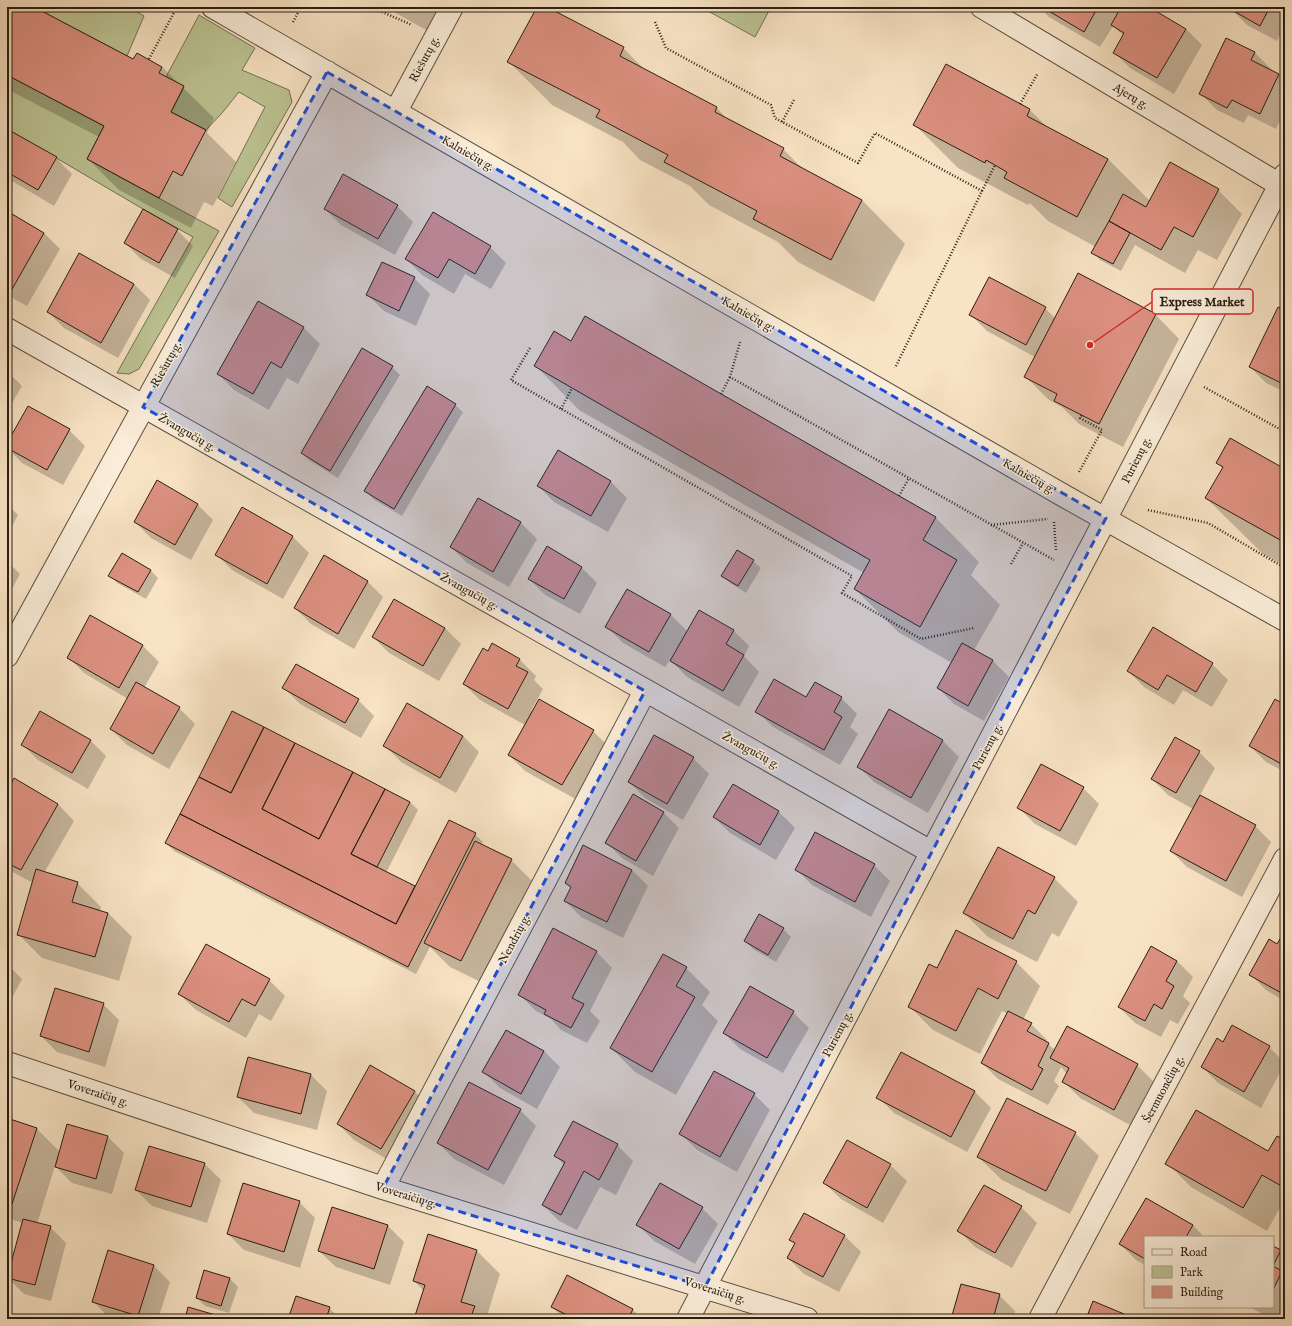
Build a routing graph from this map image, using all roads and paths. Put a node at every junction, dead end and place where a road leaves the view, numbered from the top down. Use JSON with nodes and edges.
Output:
{"nodes":[{"id":1,"x":177,"y":7,"type":"edge"},
{"id":2,"x":213,"y":7,"type":"edge"},
{"id":3,"x":370,"y":7,"type":"edge"},
{"id":4,"x":452,"y":7,"type":"edge"},
{"id":5,"x":982,"y":7,"type":"edge"},
{"id":6,"x":656,"y":22,"type":"dead end"},
{"id":7,"x":437,"y":35,"type":"junction"},
{"id":8,"x":1051,"y":49,"type":"junction"},
{"id":9,"x":149,"y":59,"type":"dead end"},
{"id":10,"x":327,"y":72,"type":"junction"},
{"id":11,"x":794,"y":100,"type":"dead end"},
{"id":12,"x":1020,"y":104,"type":"dead end"},
{"id":13,"x":396,"y":111,"type":"junction"},
{"id":14,"x":782,"y":122,"type":"junction"},
{"id":15,"x":995,"y":165,"type":"dead end"},
{"id":16,"x":1282,"y":180,"type":"edge"},
{"id":17,"x":982,"y":191,"type":"junction"},
{"id":18,"x":749,"y":314,"type":"junction"},
{"id":19,"x":7,"y":329,"type":"edge"},
{"id":20,"x":530,"y":348,"type":"dead end"},
{"id":21,"x":1181,"y":374,"type":"junction"},
{"id":22,"x":730,"y":377,"type":"junction"},
{"id":23,"x":572,"y":388,"type":"dead end"},
{"id":24,"x":883,"y":392,"type":"junction"},
{"id":25,"x":721,"y":394,"type":"dead end"},
{"id":26,"x":143,"y":407,"type":"junction"},
{"id":27,"x":561,"y":409,"type":"junction"},
{"id":28,"x":1082,"y":415,"type":"dead end"},
{"id":29,"x":1285,"y":432,"type":"edge"},
{"id":30,"x":909,"y":478,"type":"junction"},
{"id":31,"x":899,"y":496,"type":"dead end"},
{"id":32,"x":1066,"y":496,"type":"junction"},
{"id":33,"x":1146,"y":509,"type":"dead end"},
{"id":34,"x":1106,"y":518,"type":"junction"},
{"id":35,"x":991,"y":525,"type":"junction"},
{"id":36,"x":1023,"y":543,"type":"junction"},
{"id":37,"x":1011,"y":564,"type":"dead end"},
{"id":38,"x":1285,"y":568,"type":"edge"},
{"id":39,"x":1285,"y":620,"type":"edge"},
{"id":40,"x":974,"y":628,"type":"dead end"},
{"id":41,"x":7,"y":656,"type":"edge"},
{"id":42,"x":645,"y":690,"type":"junction"},
{"id":43,"x":931,"y":852,"type":"junction"},
{"id":44,"x":1285,"y":859,"type":"edge"},
{"id":45,"x":7,"y":1062,"type":"edge"},
{"id":46,"x":383,"y":1188,"type":"junction"},
{"id":47,"x":705,"y":1287,"type":"junction"},
{"id":48,"x":688,"y":1319,"type":"edge"},
{"id":49,"x":807,"y":1319,"type":"edge"},
{"id":50,"x":1040,"y":1319,"type":"edge"}],
"edges":[{"from":1,"to":9,"type":"path"},
{"from":2,"to":10,"type":"street","name":"Kalniečių g."},
{"from":3,"to":7,"type":"path"},
{"from":4,"to":7,"type":"street","name":"Riešutų g."},
{"from":5,"to":8,"type":"street","name":"Ajerų g."},
{"from":6,"to":14,"type":"path"},
{"from":7,"to":13,"type":"street","name":"Riešutų g."},
{"from":8,"to":12,"type":"path"},
{"from":8,"to":16,"type":"street","name":"Ajerų g."},
{"from":10,"to":13,"type":"street","name":"Kalniečių g."},
{"from":10,"to":26,"type":"street","name":"Riešutų g."},
{"from":11,"to":14,"type":"path"},
{"from":13,"to":18,"type":"street","name":"Kalniečių g."},
{"from":14,"to":17,"type":"path"},
{"from":15,"to":17,"type":"path"},
{"from":16,"to":21,"type":"street","name":"Purienų g."},
{"from":17,"to":24,"type":"path"},
{"from":18,"to":22,"type":"path"},
{"from":18,"to":24,"type":"street","name":"Kalniečių g."},
{"from":19,"to":26,"type":"street","name":"Žvangučių g."},
{"from":20,"to":27,"type":"path"},
{"from":21,"to":29,"type":"path"},
{"from":21,"to":34,"type":"street","name":"Purienų g."},
{"from":22,"to":25,"type":"path"},
{"from":22,"to":30,"type":"path"},
{"from":23,"to":27,"type":"path"},
{"from":24,"to":32,"type":"street","name":"Kalniečių g."},
{"from":26,"to":41,"type":"street","name":"Riešutų g."},
{"from":26,"to":42,"type":"street","name":"Žvangučių g."},
{"from":27,"to":40,"type":"path"},
{"from":28,"to":32,"type":"path"},
{"from":30,"to":31,"type":"path"},
{"from":30,"to":35,"type":"path"},
{"from":32,"to":34,"type":"street","name":"Kalniečių g."},
{"from":33,"to":38,"type":"path"},
{"from":34,"to":39,"type":"street","name":"Kalniečių g."},
{"from":34,"to":43,"type":"street","name":"Purienų g."},
{"from":35,"to":36,"type":"path"},
{"from":35,"to":36,"type":"path"},
{"from":36,"to":37,"type":"path"},
{"from":42,"to":43,"type":"street","name":"Žvangučių g."},
{"from":42,"to":46,"type":"street","name":"Nendrių g."},
{"from":43,"to":47,"type":"street","name":"Purienų g."},
{"from":44,"to":50,"type":"street","name":"Šermuonėlių g."},
{"from":45,"to":46,"type":"street","name":"Voveraičių g."},
{"from":46,"to":47,"type":"street","name":"Voveraičių g."},
{"from":47,"to":48,"type":"street","name":"Purienų g."},
{"from":47,"to":49,"type":"street","name":"Voveraičių g."}]}
